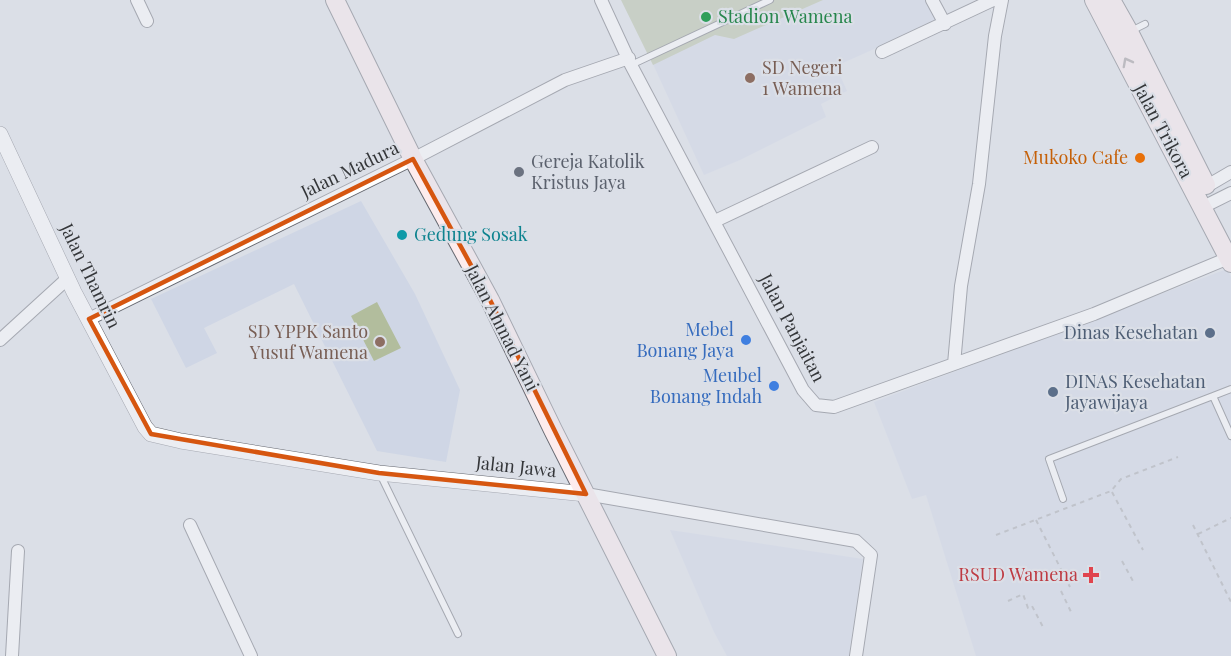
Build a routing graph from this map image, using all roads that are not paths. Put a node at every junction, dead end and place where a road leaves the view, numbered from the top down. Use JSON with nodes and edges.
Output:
{"nodes":[{"id":1,"x":137,"y":0,"type":"edge"},
{"id":2,"x":335,"y":0,"type":"edge"},
{"id":3,"x":601,"y":0,"type":"edge"},
{"id":4,"x":770,"y":0,"type":"edge"},
{"id":5,"x":932,"y":0,"type":"edge"},
{"id":6,"x":993,"y":0,"type":"edge"},
{"id":7,"x":1002,"y":0,"type":"edge"},
{"id":8,"x":1094,"y":0,"type":"edge"},
{"id":9,"x":1111,"y":0,"type":"edge"},
{"id":10,"x":147,"y":21,"type":"dead end"},
{"id":11,"x":945,"y":24,"type":"junction"},
{"id":12,"x":1129,"y":32,"type":"junction"},
{"id":13,"x":882,"y":52,"type":"dead end"},
{"id":14,"x":630,"y":61,"type":"junction"},
{"id":15,"x":0,"y":134,"type":"edge"},
{"id":16,"x":872,"y":147,"type":"dead end"},
{"id":17,"x":413,"y":159,"type":"junction"},
{"id":18,"x":1231,"y":172,"type":"edge"},
{"id":19,"x":1231,"y":193,"type":"edge"},
{"id":20,"x":1205,"y":197,"type":"junction"},
{"id":21,"x":715,"y":221,"type":"junction"},
{"id":22,"x":1231,"y":235,"type":"edge"},
{"id":23,"x":1230,"y":260,"type":"edge"},
{"id":24,"x":68,"y":278,"type":"junction"},
{"id":25,"x":89,"y":319,"type":"junction"},
{"id":26,"x":0,"y":340,"type":"edge"},
{"id":27,"x":954,"y":364,"type":"junction"},
{"id":28,"x":1231,"y":388,"type":"edge"},
{"id":29,"x":1213,"y":396,"type":"junction"},
{"id":30,"x":151,"y":434,"type":"joint"},
{"id":31,"x":1231,"y":436,"type":"edge"},
{"id":32,"x":380,"y":473,"type":"junction"},
{"id":33,"x":585,"y":494,"type":"junction"},
{"id":34,"x":1063,"y":499,"type":"dead end"},
{"id":35,"x":190,"y":525,"type":"dead end"},
{"id":36,"x":18,"y":551,"type":"dead end"},
{"id":37,"x":458,"y":634,"type":"dead end"},
{"id":38,"x":12,"y":656,"type":"edge"},
{"id":39,"x":251,"y":656,"type":"edge"},
{"id":40,"x":667,"y":656,"type":"edge"},
{"id":41,"x":856,"y":656,"type":"edge"}],
"edges":[{"from":1,"to":10,"type":"street"},
{"from":2,"to":17,"type":"main road","name":"Jalan Ahmad Yani"},
{"from":3,"to":14,"type":"street","name":"Jalan Panjaitan"},
{"from":4,"to":14,"type":"lane"},
{"from":5,"to":11,"type":"street"},
{"from":6,"to":11,"type":"street"},
{"from":7,"to":27,"type":"street"},
{"from":8,"to":12,"type":"main road","name":"Jalan Trikora"},
{"from":9,"to":12,"type":"main road","name":"Jalan Trikora"},
{"from":11,"to":13,"type":"street"},
{"from":12,"to":20,"type":"main road","name":"Jalan Trikora"},
{"from":14,"to":17,"type":"street","name":"Jalan Madura"},
{"from":14,"to":21,"type":"street","name":"Jalan Panjaitan"},
{"from":15,"to":24,"type":"street","name":"Jalan Thamrin"},
{"from":16,"to":21,"type":"street"},
{"from":17,"to":25,"type":"street","name":"Jalan Madura"},
{"from":17,"to":33,"type":"main road","name":"Jalan Ahmad Yani"},
{"from":18,"to":20,"type":"street"},
{"from":19,"to":20,"type":"street"},
{"from":20,"to":22,"type":"main road","name":"Jalan Trikora"},
{"from":20,"to":23,"type":"main road","name":"Jalan Trikora"},
{"from":21,"to":27,"type":"street","name":"Jalan Panjaitan"},
{"from":23,"to":27,"type":"street","name":"Jalan Panjaitan"},
{"from":24,"to":25,"type":"street","name":"Jalan Thamrin"},
{"from":24,"to":26,"type":"street"},
{"from":25,"to":30,"type":"street","name":"Jalan Thamrin"},
{"from":28,"to":29,"type":"lane"},
{"from":29,"to":31,"type":"lane"},
{"from":29,"to":34,"type":"lane"},
{"from":30,"to":32,"type":"street","name":"Jalan Jawa"},
{"from":32,"to":33,"type":"street","name":"Jalan Jawa"},
{"from":32,"to":37,"type":"lane"},
{"from":33,"to":40,"type":"main road","name":"Jalan Ahmad Yani"},
{"from":33,"to":41,"type":"street","name":"Jalan Jawa"},
{"from":35,"to":39,"type":"street"},
{"from":36,"to":38,"type":"street"}]}
